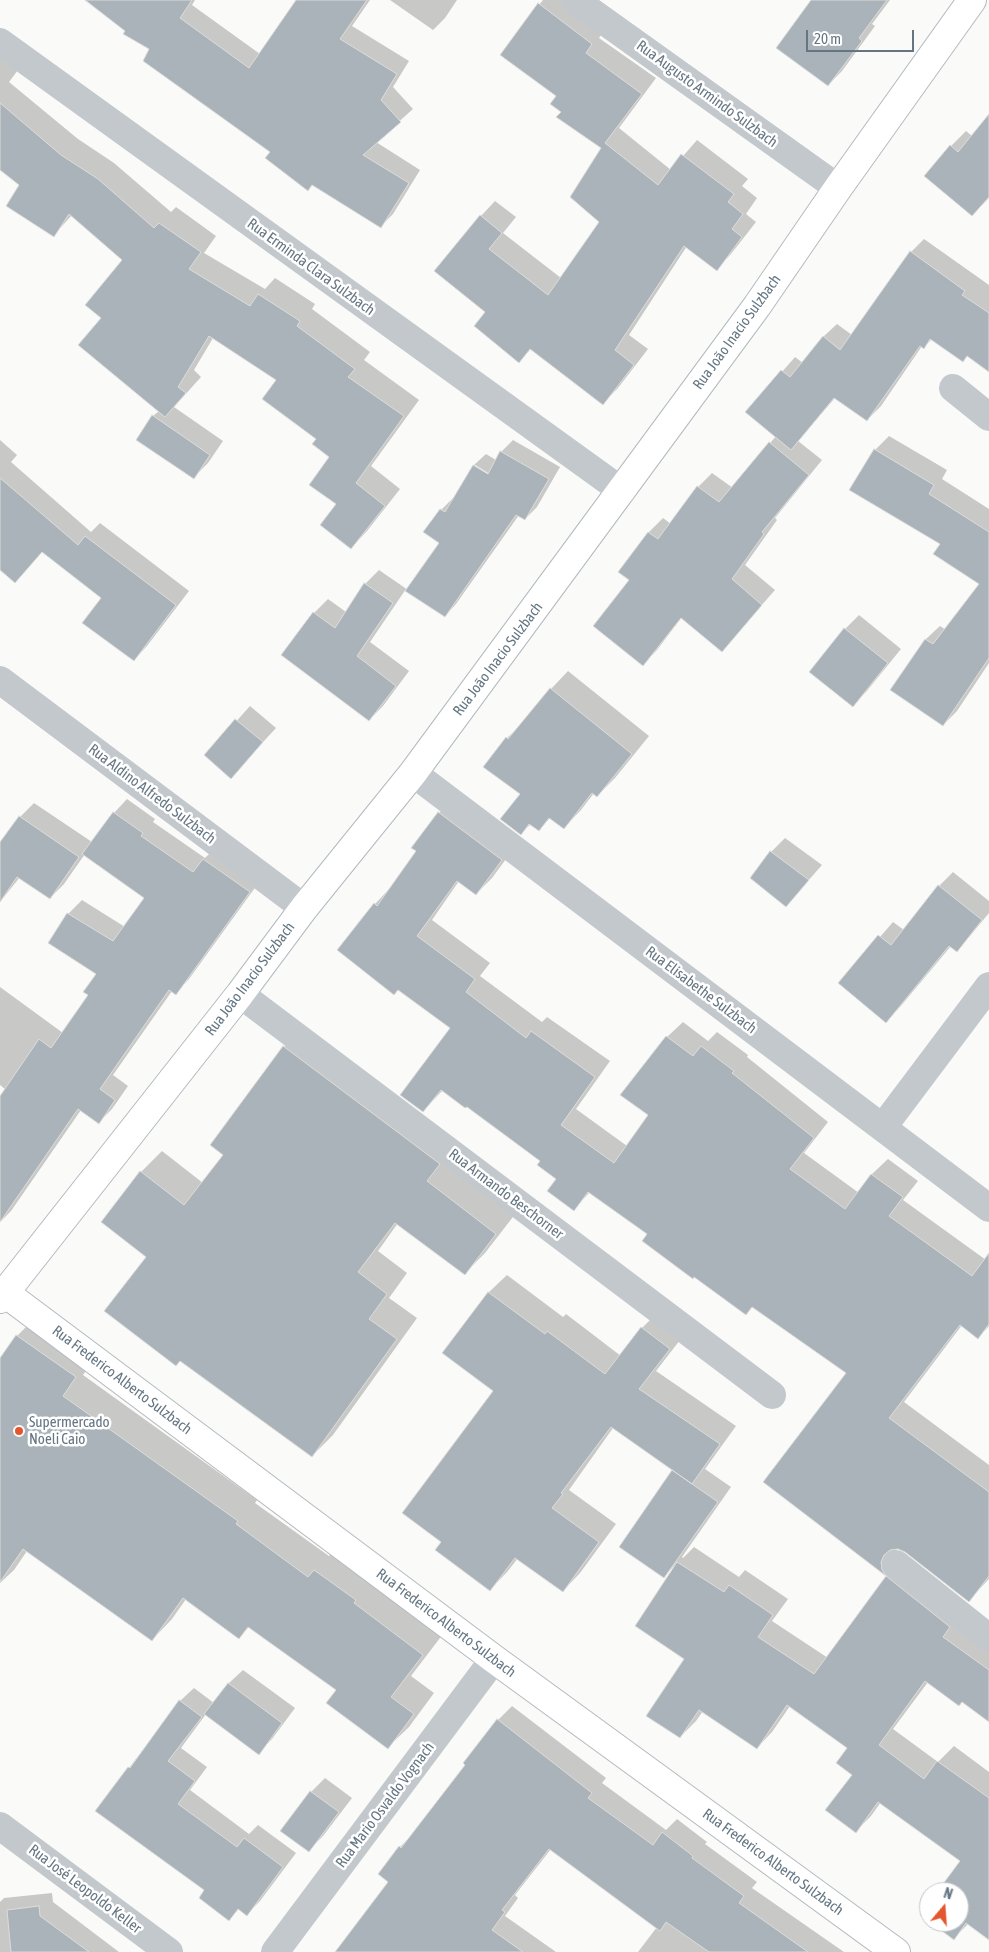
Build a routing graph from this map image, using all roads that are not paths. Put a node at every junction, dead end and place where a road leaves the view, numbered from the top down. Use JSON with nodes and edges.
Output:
{"nodes":[{"id":1,"x":575,"y":0,"type":"edge"},
{"id":2,"x":972,"y":0,"type":"edge"},
{"id":3,"x":0,"y":42,"type":"edge"},
{"id":4,"x":838,"y":188,"type":"junction"},
{"id":5,"x":953,"y":388,"type":"dead end"},
{"id":6,"x":989,"y":418,"type":"edge"},
{"id":7,"x":622,"y":491,"type":"junction"},
{"id":8,"x":0,"y":680,"type":"edge"},
{"id":9,"x":413,"y":773,"type":"junction"},
{"id":10,"x":304,"y":908,"type":"junction"},
{"id":11,"x":989,"y":986,"type":"edge"},
{"id":12,"x":240,"y":994,"type":"junction"},
{"id":13,"x":883,"y":1127,"type":"junction"},
{"id":14,"x":989,"y":1208,"type":"edge"},
{"id":15,"x":2,"y":1294,"type":"edge"},
{"id":16,"x":772,"y":1395,"type":"dead end"},
{"id":17,"x":896,"y":1564,"type":"dead end"},
{"id":18,"x":989,"y":1638,"type":"edge"},
{"id":19,"x":494,"y":1659,"type":"junction"},
{"id":20,"x":0,"y":1826,"type":"edge"},
{"id":21,"x":169,"y":1952,"type":"edge"},
{"id":22,"x":275,"y":1952,"type":"edge"},
{"id":23,"x":896,"y":1952,"type":"edge"}],
"edges":[{"from":1,"to":4,"type":"street","name":"Rua Augusto Armindo Sulzbach"},
{"from":2,"to":4,"type":"street","name":"Rua João Inacio Sulzbach"},
{"from":3,"to":7,"type":"street","name":"Rua Erminda Clara Sulzbach"},
{"from":4,"to":7,"type":"street","name":"Rua João Inacio Sulzbach"},
{"from":5,"to":6,"type":"street"},
{"from":7,"to":9,"type":"street","name":"Rua João Inacio Sulzbach"},
{"from":8,"to":10,"type":"street","name":"Rua Aldino Alfredo Sulzbach"},
{"from":9,"to":10,"type":"street","name":"Rua João Inacio Sulzbach"},
{"from":9,"to":13,"type":"street","name":"Rua Elisabethe Sulzbach"},
{"from":10,"to":12,"type":"street","name":"Rua João Inacio Sulzbach"},
{"from":11,"to":13,"type":"street"},
{"from":12,"to":15,"type":"street","name":"Rua João Inacio Sulzbach"},
{"from":12,"to":16,"type":"street","name":"Rua Armando Beschorner"},
{"from":13,"to":14,"type":"street","name":"Rua Elisabethe Sulzbach"},
{"from":15,"to":19,"type":"street","name":"Rua Frederico Alberto Sulzbach"},
{"from":17,"to":18,"type":"street"},
{"from":19,"to":22,"type":"street","name":"Rua Mario Osvaldo Vognach"},
{"from":19,"to":23,"type":"street","name":"Rua Frederico Alberto Sulzbach"},
{"from":20,"to":21,"type":"street","name":"Rua José Leopoldo Keller"}]}
